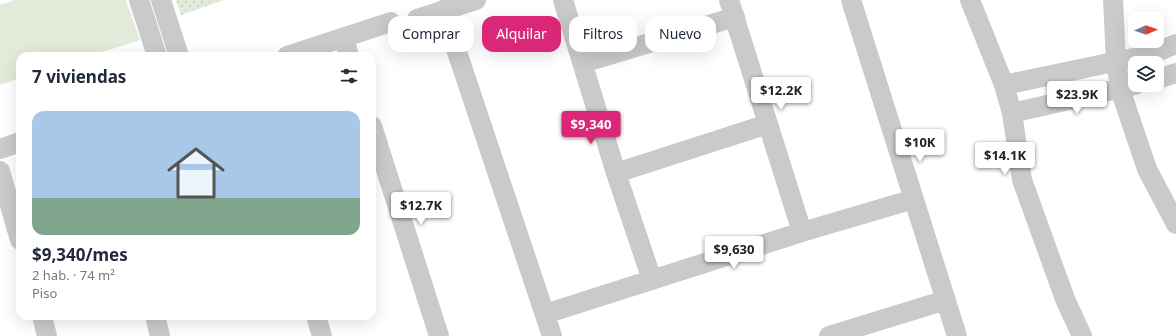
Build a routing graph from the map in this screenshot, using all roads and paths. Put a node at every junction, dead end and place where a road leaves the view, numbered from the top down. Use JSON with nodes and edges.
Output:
{"nodes":[{"id":1,"x":139,"y":0,"type":"edge"},
{"id":2,"x":161,"y":0,"type":"edge"},
{"id":3,"x":476,"y":0,"type":"edge"},
{"id":4,"x":563,"y":0,"type":"edge"},
{"id":5,"x":851,"y":0,"type":"edge"},
{"id":6,"x":970,"y":0,"type":"edge"},
{"id":7,"x":1113,"y":0,"type":"edge"},
{"id":8,"x":732,"y":9,"type":"edge"},
{"id":9,"x":443,"y":10,"type":"junction"},
{"id":10,"x":426,"y":16,"type":"edge"},
{"id":11,"x":388,"y":24,"type":"edge"},
{"id":12,"x":1176,"y":44,"type":"edge"},
{"id":13,"x":347,"y":47,"type":"edge"},
{"id":14,"x":156,"y":52,"type":"edge"},
{"id":15,"x":178,"y":52,"type":"edge"},
{"id":16,"x":314,"y":52,"type":"edge"},
{"id":17,"x":1116,"y":61,"type":"junction"},
{"id":18,"x":583,"y":63,"type":"junction"},
{"id":19,"x":1176,"y":74,"type":"edge"},
{"id":20,"x":1164,"y":77,"type":"edge"},
{"id":21,"x":1004,"y":85,"type":"junction"},
{"id":22,"x":1128,"y":87,"type":"edge"},
{"id":23,"x":1129,"y":92,"type":"edge"},
{"id":24,"x":1012,"y":113,"type":"junction"},
{"id":25,"x":768,"y":124,"type":"junction"},
{"id":26,"x":376,"y":139,"type":"edge"},
{"id":27,"x":16,"y":143,"type":"edge"},
{"id":28,"x":0,"y":149,"type":"edge"},
{"id":29,"x":0,"y":171,"type":"edge"},
{"id":30,"x":616,"y":173,"type":"junction"},
{"id":31,"x":914,"y":199,"type":"junction"},
{"id":32,"x":1176,"y":224,"type":"edge"},
{"id":33,"x":16,"y":226,"type":"edge"},
{"id":34,"x":802,"y":232,"type":"junction"},
{"id":35,"x":652,"y":280,"type":"junction"},
{"id":36,"x":946,"y":300,"type":"junction"},
{"id":37,"x":545,"y":314,"type":"junction"},
{"id":38,"x":43,"y":320,"type":"edge"},
{"id":39,"x":317,"y":320,"type":"edge"},
{"id":40,"x":47,"y":336,"type":"edge"},
{"id":41,"x":322,"y":336,"type":"edge"},
{"id":42,"x":439,"y":336,"type":"edge"},
{"id":43,"x":552,"y":336,"type":"edge"},
{"id":44,"x":829,"y":336,"type":"edge"},
{"id":45,"x":957,"y":336,"type":"edge"},
{"id":46,"x":1082,"y":336,"type":"edge"}],
"edges":[{"from":1,"to":14,"type":"street"},
{"from":2,"to":15,"type":"street"},
{"from":3,"to":9,"type":"street"},
{"from":4,"to":18,"type":"street"},
{"from":5,"to":31,"type":"street"},
{"from":6,"to":21,"type":"street"},
{"from":7,"to":17,"type":"street"},
{"from":8,"to":18,"type":"street"},
{"from":8,"to":25,"type":"street"},
{"from":9,"to":10,"type":"street"},
{"from":9,"to":37,"type":"street"},
{"from":11,"to":13,"type":"street"},
{"from":12,"to":17,"type":"street"},
{"from":13,"to":16,"type":"street"},
{"from":17,"to":21,"type":"street"},
{"from":17,"to":22,"type":"street"},
{"from":18,"to":30,"type":"street"},
{"from":19,"to":20,"type":"street"},
{"from":21,"to":24,"type":"street"},
{"from":22,"to":24,"type":"street"},
{"from":23,"to":32,"type":"street"},
{"from":24,"to":46,"type":"street"},
{"from":25,"to":30,"type":"street"},
{"from":25,"to":34,"type":"street"},
{"from":26,"to":42,"type":"street"},
{"from":27,"to":28,"type":"street"},
{"from":29,"to":33,"type":"street"},
{"from":30,"to":35,"type":"street"},
{"from":31,"to":34,"type":"street"},
{"from":31,"to":36,"type":"street"},
{"from":34,"to":35,"type":"street"},
{"from":35,"to":37,"type":"street"},
{"from":36,"to":44,"type":"street"},
{"from":36,"to":45,"type":"street"},
{"from":37,"to":43,"type":"street"},
{"from":38,"to":40,"type":"street"},
{"from":39,"to":41,"type":"street"}]}
